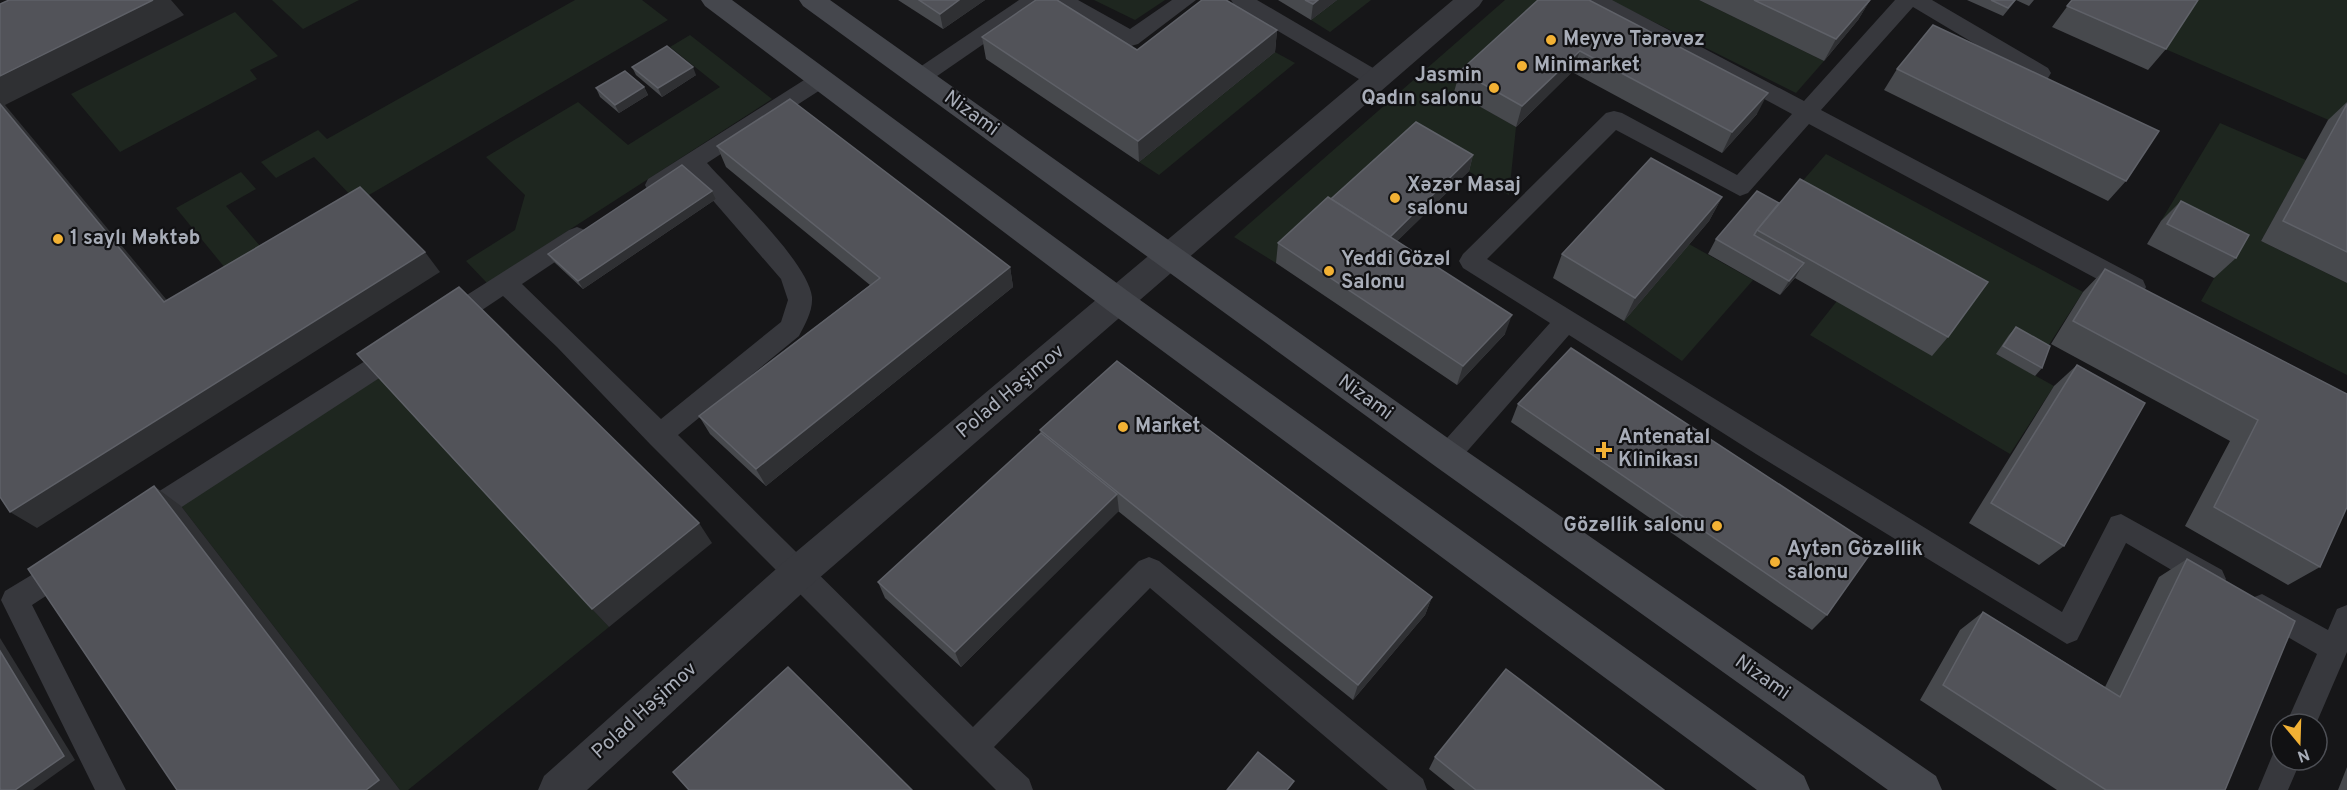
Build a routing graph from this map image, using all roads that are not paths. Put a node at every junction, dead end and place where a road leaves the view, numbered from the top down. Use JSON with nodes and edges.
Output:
{"nodes":[{"id":1,"x":714,"y":0,"type":"edge"},
{"id":2,"x":812,"y":0,"type":"edge"},
{"id":3,"x":1033,"y":0,"type":"edge"},
{"id":4,"x":1062,"y":0,"type":"edge"},
{"id":5,"x":1186,"y":0,"type":"edge"},
{"id":6,"x":1241,"y":0,"type":"edge"},
{"id":7,"x":1470,"y":0,"type":"edge"},
{"id":8,"x":1596,"y":0,"type":"edge"},
{"id":9,"x":1907,"y":0,"type":"edge"},
{"id":10,"x":1917,"y":0,"type":"edge"},
{"id":11,"x":2040,"y":73,"type":"edge"},
{"id":12,"x":920,"y":78,"type":"junction"},
{"id":13,"x":820,"y":80,"type":"junction"},
{"id":14,"x":1377,"y":80,"type":"junction"},
{"id":15,"x":1806,"y":114,"type":"junction"},
{"id":16,"x":693,"y":162,"type":"junction"},
{"id":17,"x":633,"y":200,"type":"edge"},
{"id":18,"x":594,"y":225,"type":"edge"},
{"id":19,"x":1170,"y":257,"type":"junction"},
{"id":20,"x":505,"y":283,"type":"junction"},
{"id":21,"x":2156,"y":298,"type":"edge"},
{"id":22,"x":1118,"y":301,"type":"junction"},
{"id":23,"x":1567,"y":321,"type":"junction"},
{"id":24,"x":660,"y":436,"type":"junction"},
{"id":25,"x":1447,"y":456,"type":"junction"},
{"id":26,"x":125,"y":529,"type":"edge"},
{"id":27,"x":85,"y":555,"type":"edge"},
{"id":28,"x":797,"y":574,"type":"junction"},
{"id":29,"x":2347,"y":618,"type":"edge"},
{"id":30,"x":2334,"y":649,"type":"junction"},
{"id":31,"x":2306,"y":712,"type":"edge"},
{"id":32,"x":973,"y":748,"type":"junction"},
{"id":33,"x":2280,"y":772,"type":"edge"},
{"id":34,"x":111,"y":790,"type":"edge"},
{"id":35,"x":558,"y":790,"type":"edge"},
{"id":36,"x":1018,"y":790,"type":"edge"},
{"id":37,"x":1412,"y":790,"type":"edge"},
{"id":38,"x":1790,"y":790,"type":"edge"},
{"id":39,"x":1922,"y":790,"type":"edge"},
{"id":40,"x":2272,"y":790,"type":"edge"}],
"edges":[{"from":1,"to":13,"type":"street"},
{"from":2,"to":12,"type":"street","name":"Nizami"},
{"from":3,"to":12,"type":"lane"},
{"from":4,"to":5,"type":"lane"},
{"from":6,"to":14,"type":"lane"},
{"from":7,"to":14,"type":"street","name":"Polad Həşimov"},
{"from":8,"to":15,"type":"lane"},
{"from":9,"to":15,"type":"lane"},
{"from":10,"to":11,"type":"lane"},
{"from":12,"to":19,"type":"street","name":"Nizami"},
{"from":13,"to":16,"type":"lane"},
{"from":13,"to":22,"type":"street"},
{"from":14,"to":19,"type":"street","name":"Polad Həşimov"},
{"from":15,"to":21,"type":"lane"},
{"from":15,"to":23,"type":"lane"},
{"from":16,"to":17,"type":"lane"},
{"from":16,"to":24,"type":"lane"},
{"from":18,"to":20,"type":"lane"},
{"from":19,"to":22,"type":"street","name":"Polad Həşimov"},
{"from":19,"to":25,"type":"street","name":"Nizami"},
{"from":20,"to":24,"type":"lane"},
{"from":20,"to":26,"type":"lane"},
{"from":22,"to":28,"type":"street","name":"Polad Həşimov"},
{"from":22,"to":38,"type":"street"},
{"from":23,"to":25,"type":"lane"},
{"from":23,"to":30,"type":"lane"},
{"from":24,"to":28,"type":"lane"},
{"from":25,"to":39,"type":"street","name":"Nizami"},
{"from":27,"to":34,"type":"lane"},
{"from":28,"to":32,"type":"lane"},
{"from":28,"to":35,"type":"street","name":"Polad Həşimov"},
{"from":29,"to":30,"type":"lane"},
{"from":30,"to":31,"type":"lane"},
{"from":32,"to":36,"type":"lane"},
{"from":32,"to":37,"type":"lane"},
{"from":33,"to":40,"type":"lane"}]}
